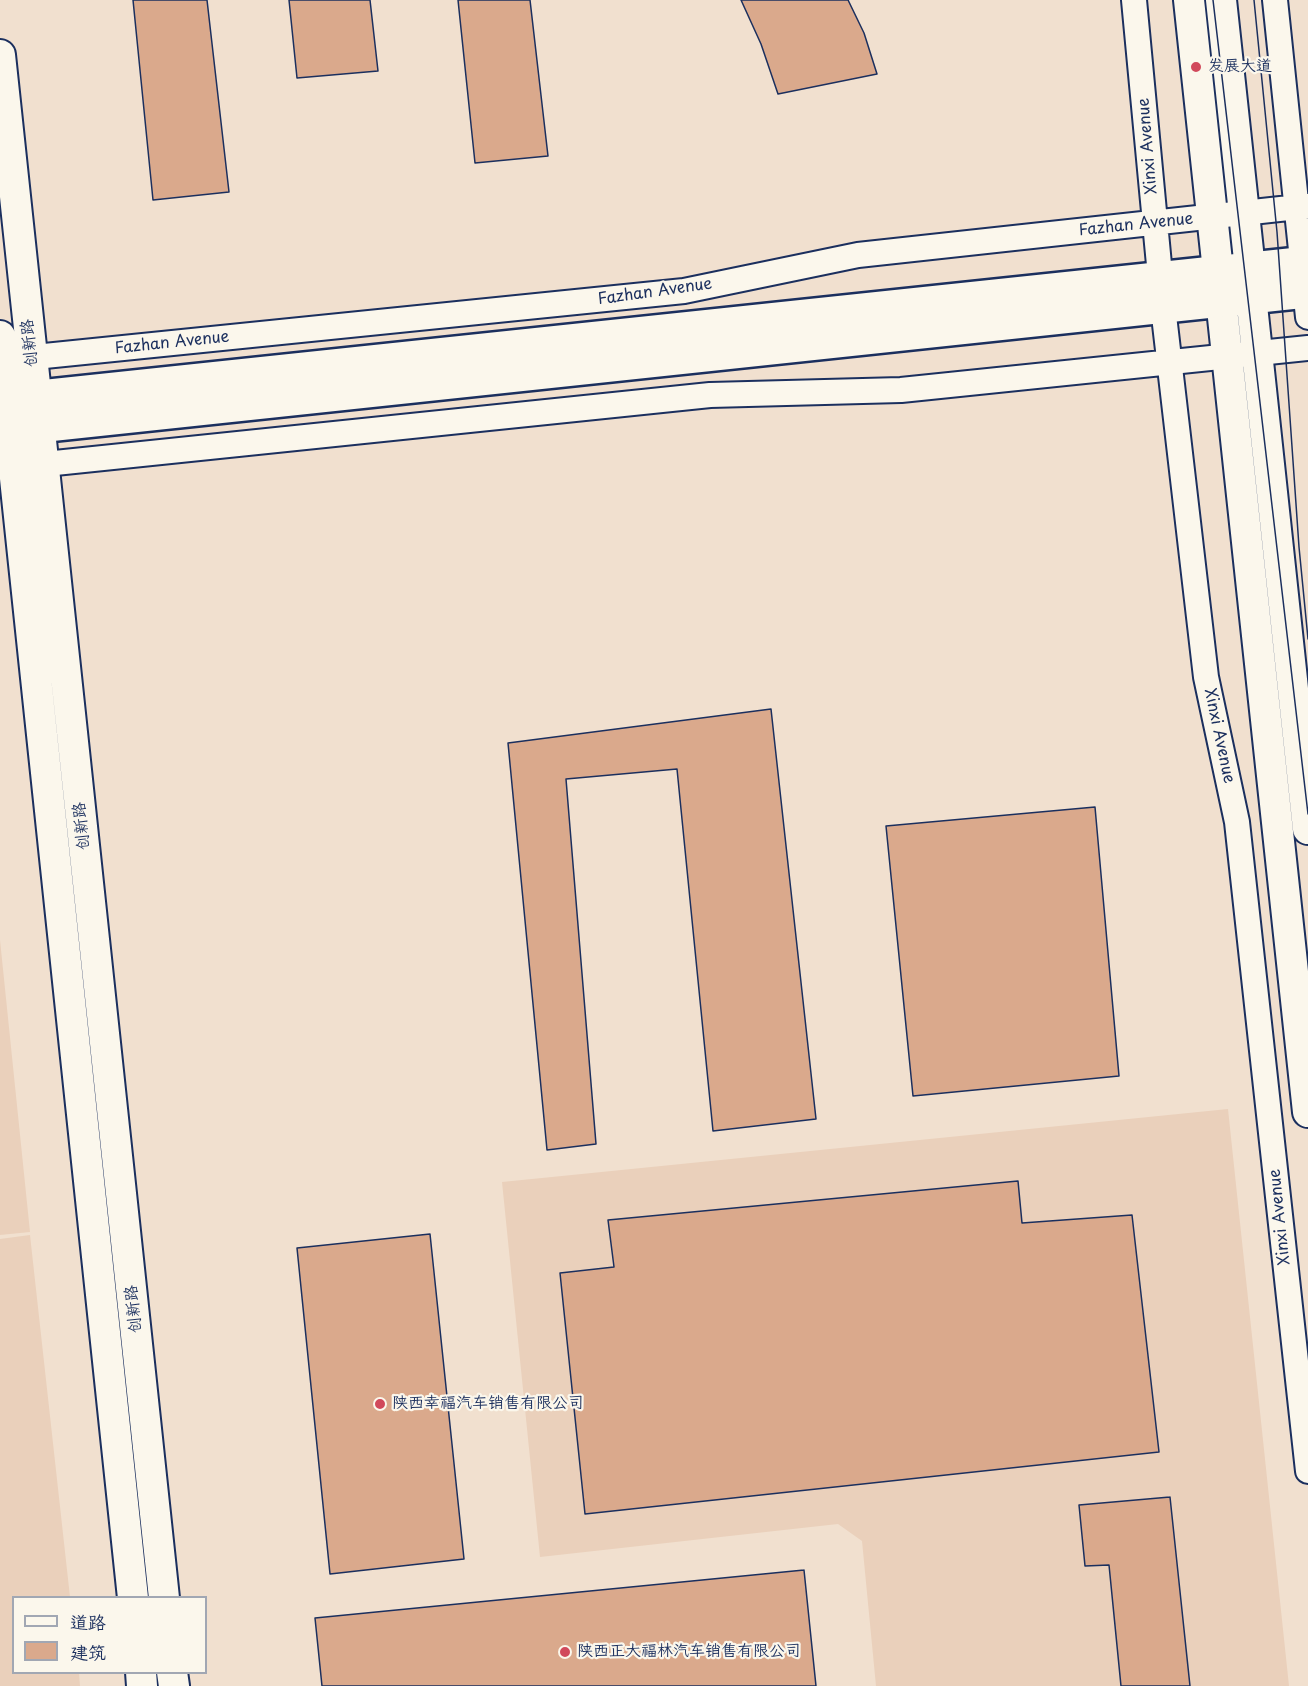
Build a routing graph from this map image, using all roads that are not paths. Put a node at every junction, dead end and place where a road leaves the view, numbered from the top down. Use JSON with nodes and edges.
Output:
{"nodes":[{"id":1,"x":1134,"y":0,"type":"edge"},
{"id":2,"x":1189,"y":0,"type":"edge"},
{"id":3,"x":1221,"y":0,"type":"edge"},
{"id":4,"x":1275,"y":0,"type":"edge"},
{"id":5,"x":0,"y":55,"type":"edge"},
{"id":6,"x":1302,"y":206,"type":"edge"},
{"id":7,"x":1244,"y":212,"type":"junction"},
{"id":8,"x":1212,"y":217,"type":"junction"},
{"id":9,"x":1155,"y":223,"type":"junction"},
{"id":10,"x":1235,"y":284,"type":"junction"},
{"id":11,"x":1306,"y":285,"type":"edge"},
{"id":12,"x":1162,"y":292,"type":"junction"},
{"id":13,"x":1308,"y":348,"type":"edge"},
{"id":14,"x":9,"y":354,"type":"edge"},
{"id":15,"x":1243,"y":355,"type":"junction"},
{"id":16,"x":1170,"y":362,"type":"junction"},
{"id":17,"x":15,"y":414,"type":"edge"},
{"id":18,"x":43,"y":465,"type":"junction"},
{"id":19,"x":7,"y":468,"type":"edge"},
{"id":20,"x":1308,"y":829,"type":"edge"},
{"id":21,"x":1308,"y":1112,"type":"edge"},
{"id":22,"x":1308,"y":1471,"type":"edge"},
{"id":23,"x":133,"y":1596,"type":"edge"},
{"id":24,"x":164,"y":1596,"type":"edge"}],
"edges":[{"from":1,"to":9,"type":"street","name":"Xinxi Avenue"},
{"from":2,"to":8,"type":"street"},
{"from":3,"to":7,"type":"street"},
{"from":4,"to":6,"type":"street"},
{"from":5,"to":14,"type":"street","name":"创新路"},
{"from":6,"to":7,"type":"street","name":"Fazhan Avenue"},
{"from":6,"to":11,"type":"street"},
{"from":7,"to":8,"type":"street","name":"Fazhan Avenue"},
{"from":7,"to":10,"type":"street"},
{"from":8,"to":9,"type":"street","name":"Fazhan Avenue"},
{"from":8,"to":10,"type":"street"},
{"from":9,"to":12,"type":"street","name":"Xinxi Avenue"},
{"from":9,"to":14,"type":"street","name":"Fazhan Avenue"},
{"from":10,"to":11,"type":"main road"},
{"from":10,"to":12,"type":"main road"},
{"from":10,"to":15,"type":"street"},
{"from":12,"to":16,"type":"street","name":"Xinxi Avenue"},
{"from":12,"to":17,"type":"main road"},
{"from":13,"to":15,"type":"street"},
{"from":14,"to":17,"type":"street","name":"创新路"},
{"from":15,"to":16,"type":"street"},
{"from":15,"to":20,"type":"street"},
{"from":15,"to":21,"type":"street"},
{"from":16,"to":18,"type":"street"},
{"from":16,"to":22,"type":"street","name":"Xinxi Avenue"},
{"from":17,"to":18,"type":"street","name":"创新路"},
{"from":17,"to":19,"type":"street","name":"创新路"},
{"from":18,"to":19,"type":"street"},
{"from":18,"to":24,"type":"street","name":"创新路"},
{"from":19,"to":23,"type":"street","name":"创新路"}]}
